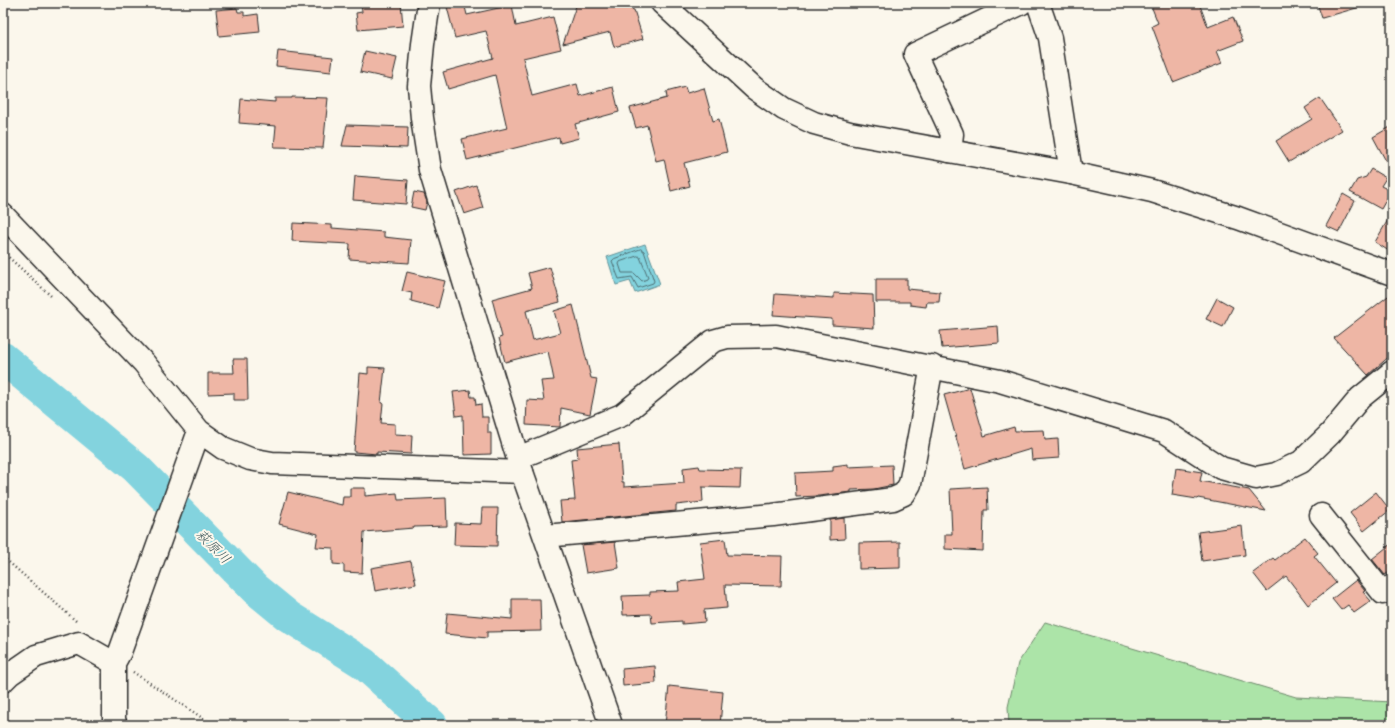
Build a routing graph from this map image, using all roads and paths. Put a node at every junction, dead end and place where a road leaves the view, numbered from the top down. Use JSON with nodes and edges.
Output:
{"nodes":[{"id":1,"x":429,"y":3,"type":"edge"},
{"id":2,"x":662,"y":3,"type":"edge"},
{"id":3,"x":1022,"y":3,"type":"edge"},
{"id":4,"x":1038,"y":3,"type":"edge"},
{"id":5,"x":950,"y":151,"type":"junction"},
{"id":6,"x":1070,"y":173,"type":"junction"},
{"id":7,"x":3,"y":215,"type":"edge"},
{"id":8,"x":1392,"y":274,"type":"edge"},
{"id":9,"x":932,"y":366,"type":"junction"},
{"id":10,"x":1392,"y":372,"type":"edge"},
{"id":11,"x":196,"y":440,"type":"junction"},
{"id":12,"x":520,"y":465,"type":"junction"},
{"id":13,"x":1321,"y":515,"type":"dead end"},
{"id":14,"x":545,"y":536,"type":"junction"},
{"id":15,"x":3,"y":557,"type":"edge"},
{"id":16,"x":1392,"y":586,"type":"edge"},
{"id":17,"x":79,"y":643,"type":"junction"},
{"id":18,"x":117,"y":658,"type":"junction"},
{"id":19,"x":3,"y":682,"type":"edge"},
{"id":20,"x":116,"y":725,"type":"edge"},
{"id":21,"x":213,"y":725,"type":"edge"},
{"id":22,"x":611,"y":725,"type":"edge"}],
"edges":[{"from":1,"to":12,"type":"street"},
{"from":2,"to":5,"type":"street"},
{"from":3,"to":5,"type":"street"},
{"from":4,"to":6,"type":"street"},
{"from":5,"to":6,"type":"street"},
{"from":6,"to":8,"type":"street"},
{"from":7,"to":11,"type":"street"},
{"from":9,"to":10,"type":"street"},
{"from":9,"to":12,"type":"street"},
{"from":9,"to":14,"type":"street"},
{"from":11,"to":12,"type":"street"},
{"from":11,"to":18,"type":"street"},
{"from":12,"to":14,"type":"street"},
{"from":13,"to":16,"type":"street"},
{"from":14,"to":22,"type":"street"},
{"from":15,"to":17,"type":"path"},
{"from":17,"to":18,"type":"street"},
{"from":17,"to":19,"type":"street"},
{"from":18,"to":20,"type":"street"},
{"from":18,"to":21,"type":"path"}]}
